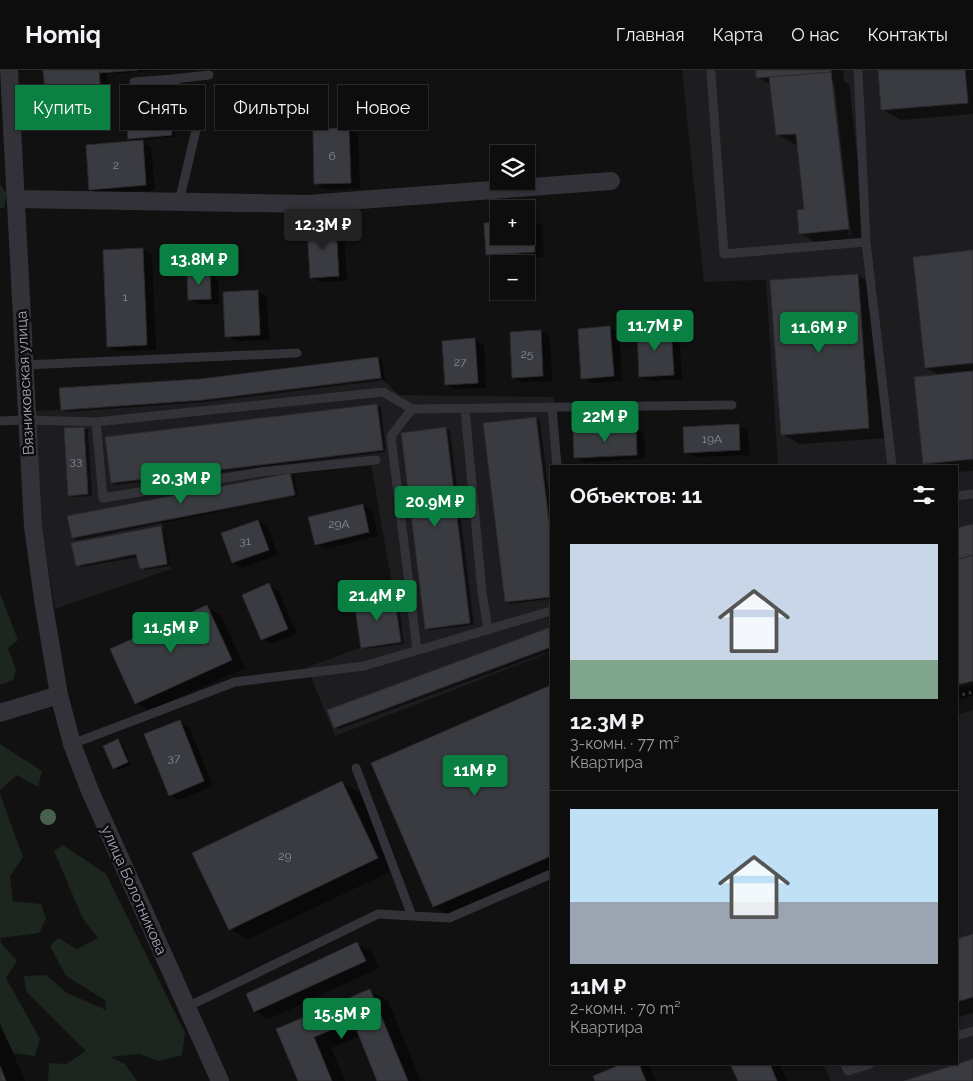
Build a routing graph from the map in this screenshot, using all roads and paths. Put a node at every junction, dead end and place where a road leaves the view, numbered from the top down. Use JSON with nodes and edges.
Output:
{"nodes":[{"id":1,"x":10,"y":70,"type":"edge"},
{"id":2,"x":858,"y":70,"type":"edge"},
{"id":3,"x":710,"y":73,"type":"dead end"},
{"id":4,"x":209,"y":75,"type":"dead end"},
{"id":5,"x":173,"y":79,"type":"junction"},
{"id":6,"x":134,"y":82,"type":"dead end"},
{"id":7,"x":611,"y":181,"type":"dead end"},
{"id":8,"x":16,"y":198,"type":"junction"},
{"id":9,"x":179,"y":202,"type":"junction"},
{"id":10,"x":866,"y":242,"type":"junction"},
{"id":11,"x":297,"y":353,"type":"dead end"},
{"id":12,"x":24,"y":365,"type":"junction"},
{"id":13,"x":732,"y":405,"type":"dead end"},
{"id":14,"x":552,"y":407,"type":"junction"},
{"id":15,"x":412,"y":409,"type":"junction"},
{"id":16,"x":465,"y":409,"type":"junction"},
{"id":17,"x":26,"y":420,"type":"junction"},
{"id":18,"x":0,"y":421,"type":"edge"},
{"id":19,"x":96,"y":422,"type":"junction"},
{"id":20,"x":376,"y":460,"type":"dead end"},
{"id":21,"x":557,"y":465,"type":"edge"},
{"id":22,"x":892,"y":465,"type":"edge"},
{"id":23,"x":973,"y":494,"type":"edge"},
{"id":24,"x":958,"y":496,"type":"edge"},
{"id":25,"x":550,"y":611,"type":"edge"},
{"id":26,"x":488,"y":630,"type":"junction"},
{"id":27,"x":417,"y":650,"type":"junction"},
{"id":28,"x":973,"y":692,"type":"edge"},
{"id":29,"x":59,"y":695,"type":"junction"},
{"id":30,"x":958,"y":696,"type":"edge"},
{"id":31,"x":0,"y":713,"type":"edge"},
{"id":32,"x":72,"y":744,"type":"junction"},
{"id":33,"x":356,"y":768,"type":"dead end"},
{"id":34,"x":550,"y":874,"type":"edge"},
{"id":35,"x":412,"y":916,"type":"junction"},
{"id":36,"x":187,"y":1007,"type":"junction"},
{"id":37,"x":973,"y":1031,"type":"edge"},
{"id":38,"x":958,"y":1035,"type":"edge"},
{"id":39,"x":845,"y":1065,"type":"edge"},
{"id":40,"x":867,"y":1065,"type":"edge"},
{"id":41,"x":220,"y":1081,"type":"edge"}],
"edges":[{"from":1,"to":8,"type":"street","name":"Вязниковская улица"},
{"from":2,"to":10,"type":"lane"},
{"from":3,"to":10,"type":"lane"},
{"from":4,"to":5,"type":"lane"},
{"from":5,"to":6,"type":"lane"},
{"from":5,"to":9,"type":"lane"},
{"from":7,"to":9,"type":"street"},
{"from":8,"to":9,"type":"street"},
{"from":8,"to":12,"type":"street","name":"Вязниковская улица"},
{"from":10,"to":22,"type":"lane"},
{"from":11,"to":12,"type":"lane"},
{"from":12,"to":17,"type":"street","name":"Вязниковская улица"},
{"from":13,"to":14,"type":"lane"},
{"from":14,"to":16,"type":"lane"},
{"from":14,"to":21,"type":"lane"},
{"from":15,"to":16,"type":"lane"},
{"from":15,"to":19,"type":"lane"},
{"from":15,"to":27,"type":"lane"},
{"from":16,"to":26,"type":"lane"},
{"from":17,"to":18,"type":"lane"},
{"from":17,"to":19,"type":"lane"},
{"from":17,"to":29,"type":"street","name":"Вязниковская улица"},
{"from":19,"to":20,"type":"lane"},
{"from":23,"to":24,"type":"lane"},
{"from":25,"to":26,"type":"lane"},
{"from":26,"to":27,"type":"lane"},
{"from":27,"to":32,"type":"lane"},
{"from":28,"to":30,"type":"path"},
{"from":29,"to":31,"type":"street"},
{"from":29,"to":32,"type":"street","name":"улица Болотникова"},
{"from":32,"to":36,"type":"street","name":"улица Болотникова"},
{"from":33,"to":35,"type":"lane"},
{"from":34,"to":35,"type":"lane"},
{"from":35,"to":36,"type":"lane"},
{"from":36,"to":41,"type":"street","name":"улица Болотникова"},
{"from":37,"to":38,"type":"lane"},
{"from":39,"to":40,"type":"lane"}]}
